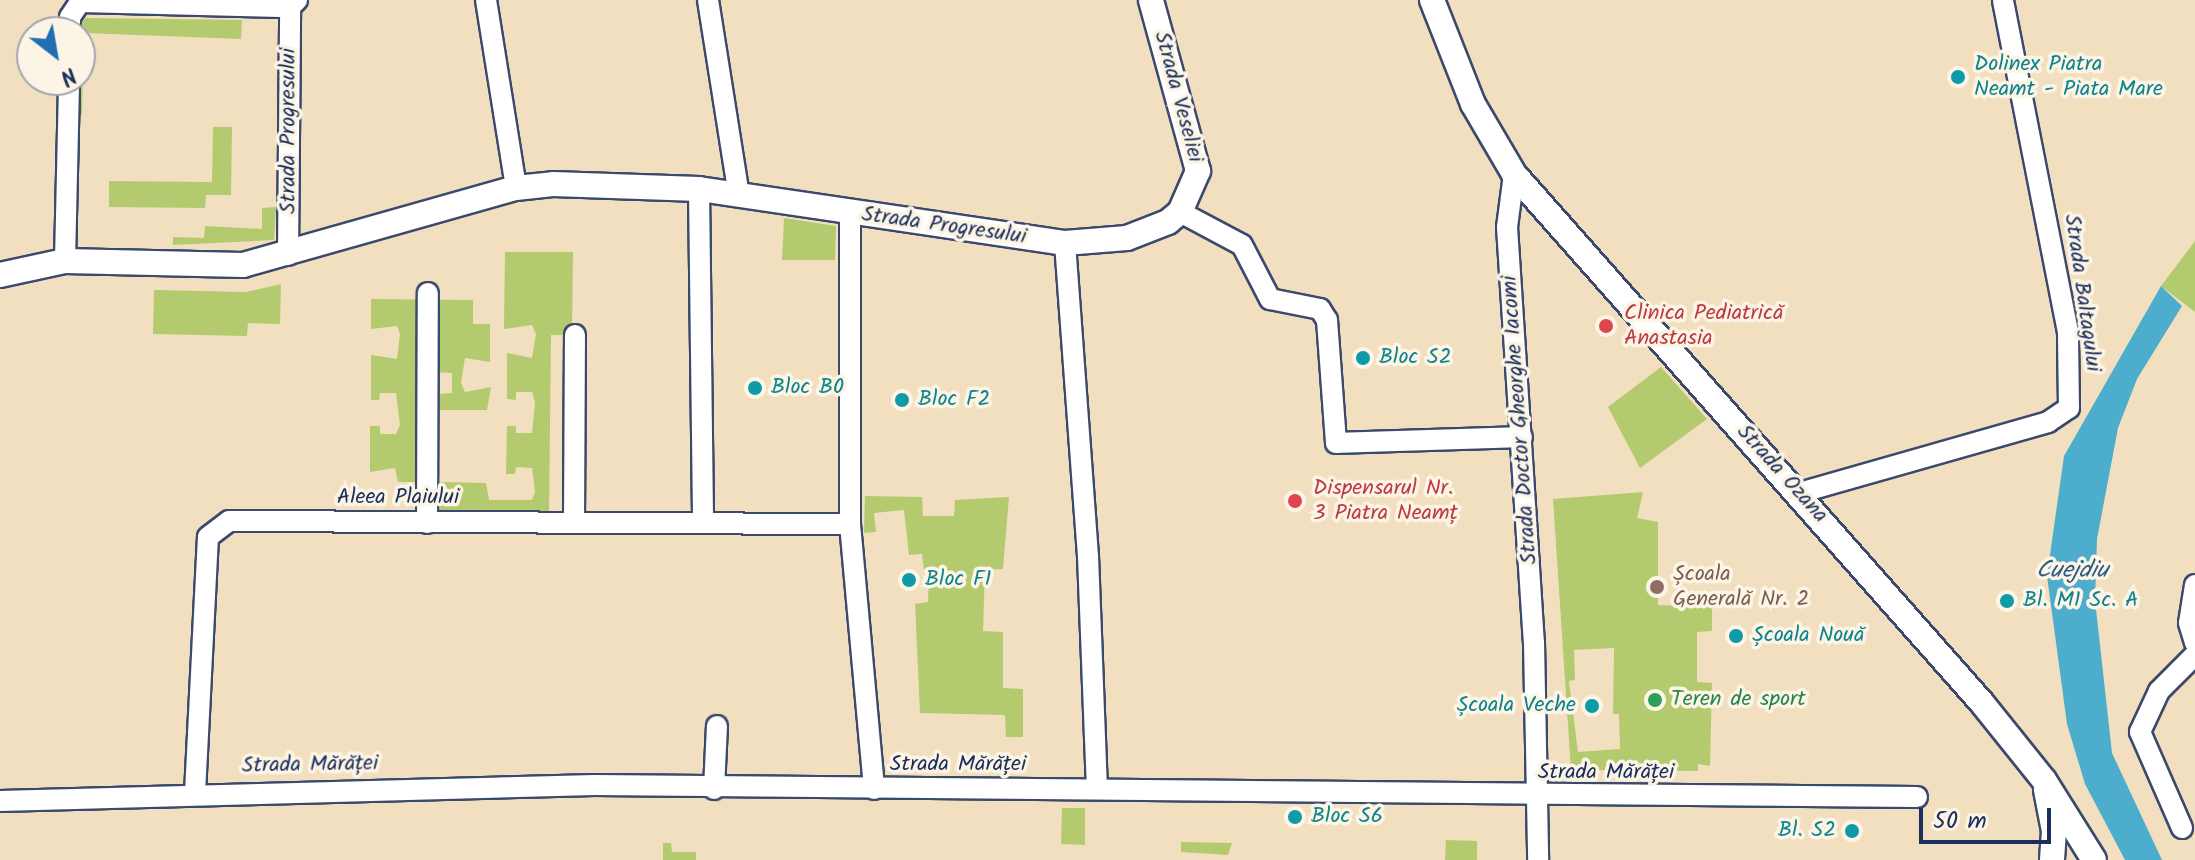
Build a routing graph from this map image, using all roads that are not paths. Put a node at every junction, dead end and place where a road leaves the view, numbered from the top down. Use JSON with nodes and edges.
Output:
{"nodes":[{"id":1,"x":486,"y":0,"type":"edge"},
{"id":2,"x":708,"y":0,"type":"edge"},
{"id":3,"x":1151,"y":0,"type":"edge"},
{"id":4,"x":1432,"y":0,"type":"edge"},
{"id":5,"x":2003,"y":0,"type":"edge"},
{"id":6,"x":294,"y":3,"type":"edge"},
{"id":7,"x":71,"y":16,"type":"edge"},
{"id":8,"x":69,"y":96,"type":"edge"},
{"id":9,"x":1514,"y":174,"type":"junction"},
{"id":10,"x":516,"y":188,"type":"junction"},
{"id":11,"x":699,"y":189,"type":"junction"},
{"id":12,"x":739,"y":195,"type":"junction"},
{"id":13,"x":850,"y":212,"type":"junction"},
{"id":14,"x":1180,"y":212,"type":"junction"},
{"id":15,"x":1065,"y":243,"type":"junction"},
{"id":16,"x":288,"y":255,"type":"junction"},
{"id":17,"x":65,"y":261,"type":"junction"},
{"id":18,"x":0,"y":275,"type":"edge"},
{"id":19,"x":428,"y":293,"type":"dead end"},
{"id":20,"x":575,"y":335,"type":"dead end"},
{"id":21,"x":1522,"y":437,"type":"junction"},
{"id":22,"x":1799,"y":493,"type":"junction"},
{"id":23,"x":574,"y":522,"type":"junction"},
{"id":24,"x":427,"y":523,"type":"junction"},
{"id":25,"x":703,"y":523,"type":"junction"},
{"id":26,"x":850,"y":524,"type":"junction"},
{"id":27,"x":2195,"y":585,"type":"edge"},
{"id":28,"x":2195,"y":643,"type":"edge"},
{"id":29,"x":2195,"y":655,"type":"edge"},
{"id":30,"x":717,"y":726,"type":"dead end"},
{"id":31,"x":2044,"y":780,"type":"junction"},
{"id":32,"x":714,"y":789,"type":"junction"},
{"id":33,"x":874,"y":789,"type":"junction"},
{"id":34,"x":1097,"y":789,"type":"junction"},
{"id":35,"x":195,"y":793,"type":"junction"},
{"id":36,"x":1537,"y":797,"type":"junction"},
{"id":37,"x":1917,"y":797,"type":"dead end"},
{"id":38,"x":0,"y":801,"type":"edge"},
{"id":39,"x":2182,"y":828,"type":"dead end"},
{"id":40,"x":1538,"y":860,"type":"edge"},
{"id":41,"x":2052,"y":860,"type":"edge"},
{"id":42,"x":2077,"y":860,"type":"edge"},
{"id":43,"x":2094,"y":860,"type":"edge"}],
"edges":[{"from":1,"to":10,"type":"street"},
{"from":2,"to":12,"type":"street"},
{"from":3,"to":14,"type":"street","name":"Strada Veseliei"},
{"from":4,"to":9,"type":"street"},
{"from":5,"to":22,"type":"street","name":"Strada Baltagului"},
{"from":6,"to":7,"type":"street","name":"Strada Progresului"},
{"from":6,"to":16,"type":"street","name":"Strada Progresului"},
{"from":8,"to":17,"type":"street"},
{"from":9,"to":21,"type":"street","name":"Strada Doctor Gheorghe Iacomi"},
{"from":9,"to":22,"type":"street","name":"Strada Ozana"},
{"from":10,"to":11,"type":"street","name":"Strada Progresului"},
{"from":10,"to":16,"type":"street","name":"Strada Progresului"},
{"from":11,"to":12,"type":"street","name":"Strada Progresului"},
{"from":11,"to":25,"type":"street"},
{"from":12,"to":13,"type":"street","name":"Strada Progresului"},
{"from":13,"to":15,"type":"street","name":"Strada Progresului"},
{"from":13,"to":26,"type":"street"},
{"from":14,"to":15,"type":"street"},
{"from":14,"to":21,"type":"street"},
{"from":15,"to":34,"type":"street"},
{"from":16,"to":17,"type":"street","name":"Strada Progresului"},
{"from":17,"to":18,"type":"street","name":"Strada Progresului"},
{"from":19,"to":24,"type":"street"},
{"from":20,"to":23,"type":"street"},
{"from":21,"to":36,"type":"street","name":"Strada Doctor Gheorghe Iacomi"},
{"from":22,"to":31,"type":"street","name":"Strada Ozana"},
{"from":23,"to":24,"type":"street","name":"Aleea Plaiului"},
{"from":23,"to":25,"type":"street","name":"Aleea Plaiului"},
{"from":24,"to":35,"type":"street","name":"Aleea Plaiului"},
{"from":25,"to":26,"type":"street","name":"Aleea Plaiului"},
{"from":26,"to":33,"type":"street"},
{"from":27,"to":28,"type":"street"},
{"from":29,"to":39,"type":"street"},
{"from":30,"to":32,"type":"street"},
{"from":31,"to":41,"type":"street"},
{"from":31,"to":42,"type":"street","name":"Strada Ozana"},
{"from":31,"to":43,"type":"street","name":"Strada Ozana"},
{"from":32,"to":33,"type":"street","name":"Strada Mărăței"},
{"from":32,"to":35,"type":"street","name":"Strada Mărăței"},
{"from":33,"to":34,"type":"street","name":"Strada Mărăței"},
{"from":34,"to":36,"type":"street","name":"Strada Mărăței"},
{"from":35,"to":38,"type":"street","name":"Strada Mărăței"},
{"from":36,"to":37,"type":"street","name":"Strada Mărăței"},
{"from":36,"to":40,"type":"street","name":"Strada Doctor Gheorghe Iacomi"}]}
